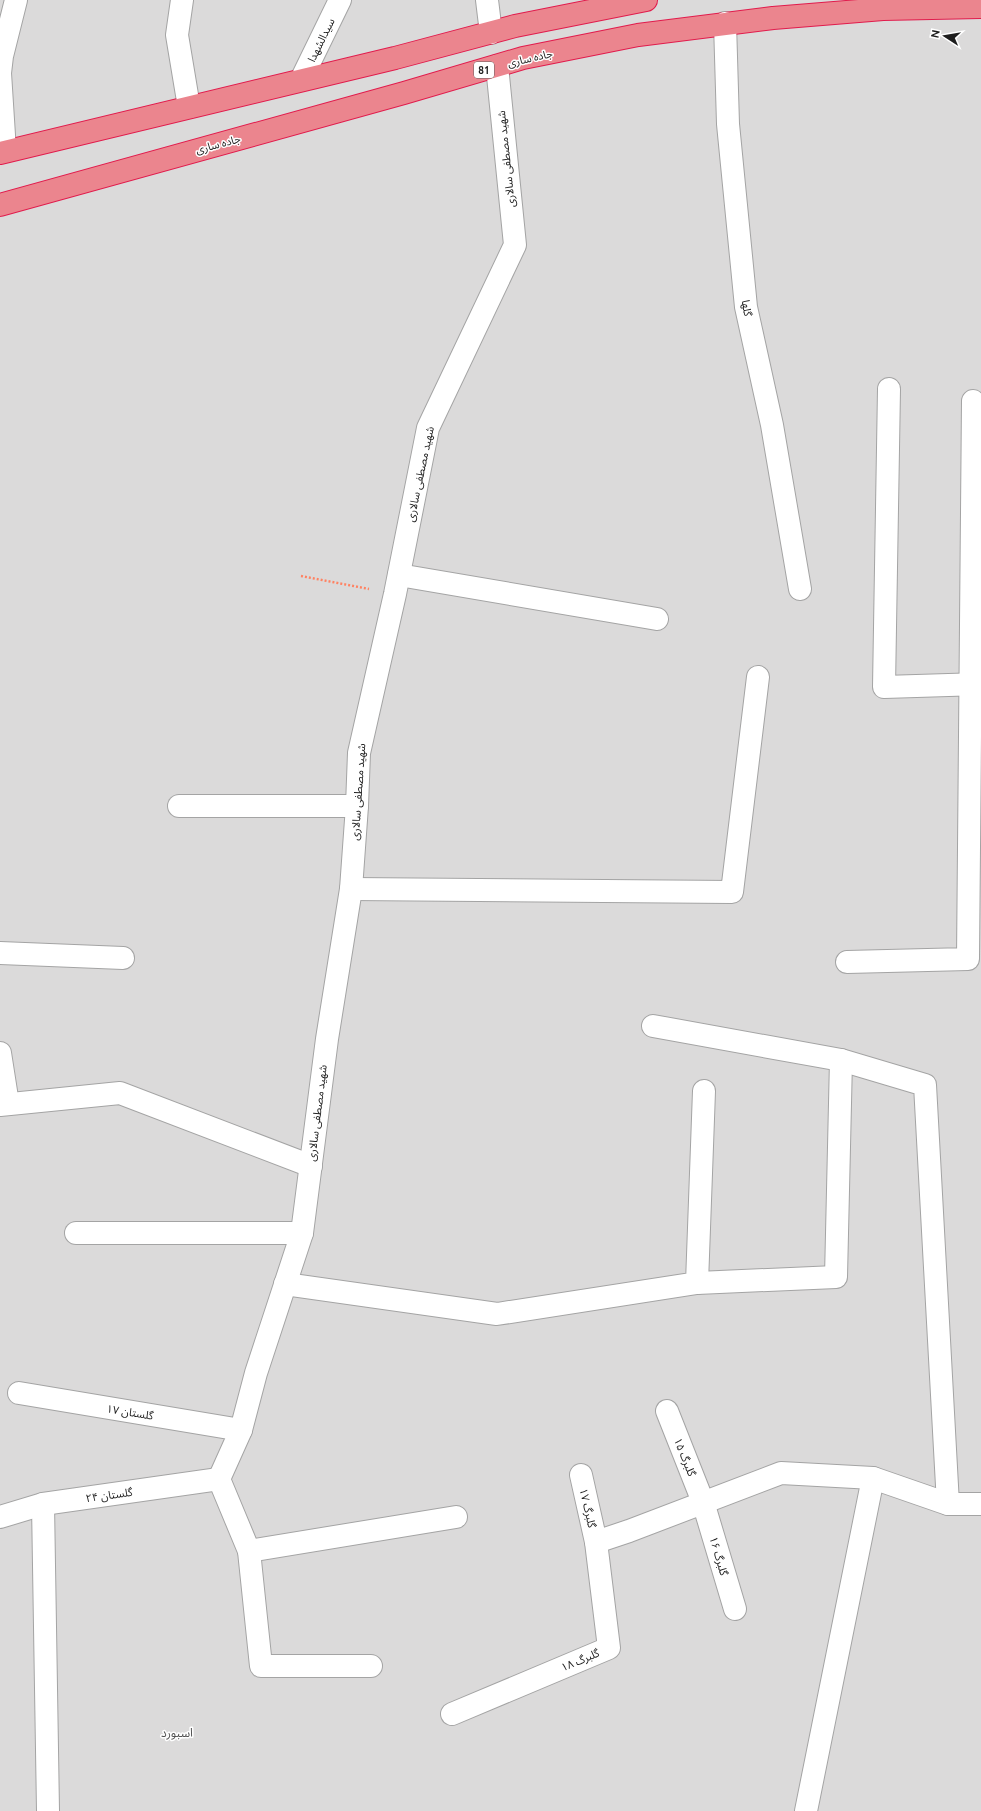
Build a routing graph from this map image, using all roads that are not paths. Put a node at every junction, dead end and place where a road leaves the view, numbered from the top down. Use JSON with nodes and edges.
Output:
{"nodes":[{"id":1,"x":16,"y":0,"type":"edge"},
{"id":2,"x":182,"y":0,"type":"edge"},
{"id":3,"x":340,"y":0,"type":"edge"},
{"id":4,"x":487,"y":0,"type":"edge"},
{"id":5,"x":646,"y":0,"type":"edge"},
{"id":6,"x":981,"y":7,"type":"edge"},
{"id":7,"x":725,"y":24,"type":"junction"},
{"id":8,"x":490,"y":33,"type":"junction"},
{"id":9,"x":497,"y":66,"type":"junction"},
{"id":10,"x":301,"y":80,"type":"junction"},
{"id":11,"x":189,"y":107,"type":"junction"},
{"id":12,"x":2,"y":152,"type":"edge"},
{"id":13,"x":0,"y":205,"type":"edge"},
{"id":14,"x":890,"y":389,"type":"dead end"},
{"id":15,"x":973,"y":401,"type":"dead end"},
{"id":16,"x":397,"y":584,"type":"junction"},
{"id":17,"x":800,"y":589,"type":"dead end"},
{"id":18,"x":657,"y":619,"type":"dead end"},
{"id":19,"x":758,"y":677,"type":"dead end"},
{"id":20,"x":975,"y":684,"type":"edge"},
{"id":21,"x":179,"y":806,"type":"dead end"},
{"id":22,"x":357,"y":806,"type":"junction"},
{"id":23,"x":351,"y":889,"type":"junction"},
{"id":24,"x":0,"y":952,"type":"edge"},
{"id":25,"x":123,"y":958,"type":"dead end"},
{"id":26,"x":846,"y":962,"type":"dead end"},
{"id":27,"x":653,"y":1026,"type":"dead end"},
{"id":28,"x":0,"y":1053,"type":"edge"},
{"id":29,"x":841,"y":1060,"type":"junction"},
{"id":30,"x":704,"y":1091,"type":"dead end"},
{"id":31,"x":4,"y":1104,"type":"edge"},
{"id":32,"x":311,"y":1166,"type":"junction"},
{"id":33,"x":76,"y":1233,"type":"dead end"},
{"id":34,"x":302,"y":1233,"type":"junction"},
{"id":35,"x":285,"y":1284,"type":"junction"},
{"id":36,"x":697,"y":1284,"type":"junction"},
{"id":37,"x":19,"y":1394,"type":"dead end"},
{"id":38,"x":667,"y":1411,"type":"dead end"},
{"id":39,"x":241,"y":1430,"type":"junction"},
{"id":40,"x":581,"y":1475,"type":"dead end"},
{"id":41,"x":873,"y":1478,"type":"junction"},
{"id":42,"x":219,"y":1479,"type":"junction"},
{"id":43,"x":703,"y":1502,"type":"junction"},
{"id":44,"x":43,"y":1504,"type":"junction"},
{"id":45,"x":948,"y":1504,"type":"junction"},
{"id":46,"x":981,"y":1504,"type":"edge"},
{"id":47,"x":456,"y":1517,"type":"dead end"},
{"id":48,"x":0,"y":1518,"type":"edge"},
{"id":49,"x":596,"y":1542,"type":"junction"},
{"id":50,"x":249,"y":1550,"type":"junction"},
{"id":51,"x":735,"y":1609,"type":"dead end"},
{"id":52,"x":371,"y":1666,"type":"dead end"},
{"id":53,"x":452,"y":1714,"type":"dead end"},
{"id":54,"x":48,"y":1811,"type":"edge"},
{"id":55,"x":806,"y":1811,"type":"edge"}],
"edges":[{"from":1,"to":12,"type":"street"},
{"from":2,"to":11,"type":"street"},
{"from":3,"to":10,"type":"street","name":"سیدالشهدا"},
{"from":4,"to":8,"type":"street"},
{"from":5,"to":8,"type":"highway"},
{"from":6,"to":7,"type":"highway","name":"جاده ساری","number":"81"},
{"from":7,"to":9,"type":"highway","name":"جاده ساری","number":"81"},
{"from":7,"to":17,"type":"street","name":"گلها"},
{"from":8,"to":10,"type":"highway"},
{"from":9,"to":13,"type":"highway","name":"جاده ساری","number":"81"},
{"from":9,"to":16,"type":"street","name":"شهید مصطفی سالاری"},
{"from":10,"to":11,"type":"highway"},
{"from":11,"to":12,"type":"highway"},
{"from":14,"to":20,"type":"street"},
{"from":15,"to":20,"type":"street"},
{"from":16,"to":18,"type":"street"},
{"from":16,"to":22,"type":"street","name":"شهید مصطفی سالاری"},
{"from":19,"to":23,"type":"street"},
{"from":20,"to":26,"type":"street"},
{"from":21,"to":22,"type":"street"},
{"from":22,"to":23,"type":"street","name":"شهید مصطفی سالاری"},
{"from":23,"to":32,"type":"street","name":"شهید مصطفی سالاری"},
{"from":24,"to":25,"type":"street"},
{"from":27,"to":29,"type":"street"},
{"from":28,"to":31,"type":"street"},
{"from":29,"to":36,"type":"street"},
{"from":29,"to":45,"type":"street"},
{"from":30,"to":36,"type":"street"},
{"from":31,"to":32,"type":"street"},
{"from":32,"to":34,"type":"street","name":"شهید مصطفی سالاری"},
{"from":33,"to":34,"type":"street"},
{"from":34,"to":35,"type":"street","name":"شهید مصطفی سالاری"},
{"from":35,"to":36,"type":"street"},
{"from":35,"to":39,"type":"street","name":"شهید مصطفی سالاری"},
{"from":37,"to":39,"type":"street","name":"گلستان ۱۷"},
{"from":38,"to":43,"type":"street","name":"گلبرگ ۱۵"},
{"from":39,"to":42,"type":"street","name":"شهید مصطفی سالاری"},
{"from":40,"to":49,"type":"street","name":"گلبرگ ۱۷"},
{"from":41,"to":43,"type":"street"},
{"from":41,"to":45,"type":"street"},
{"from":41,"to":55,"type":"street"},
{"from":42,"to":44,"type":"street","name":"گلستان ۲۴"},
{"from":42,"to":50,"type":"street"},
{"from":43,"to":49,"type":"street"},
{"from":43,"to":51,"type":"street","name":"گلبرگ ۱۶"},
{"from":44,"to":48,"type":"street","name":"گلستان ۲۴"},
{"from":44,"to":54,"type":"street"},
{"from":45,"to":46,"type":"street"},
{"from":47,"to":50,"type":"street"},
{"from":49,"to":53,"type":"street","name":"گلبرگ ۱۸"},
{"from":50,"to":52,"type":"street"}]}
